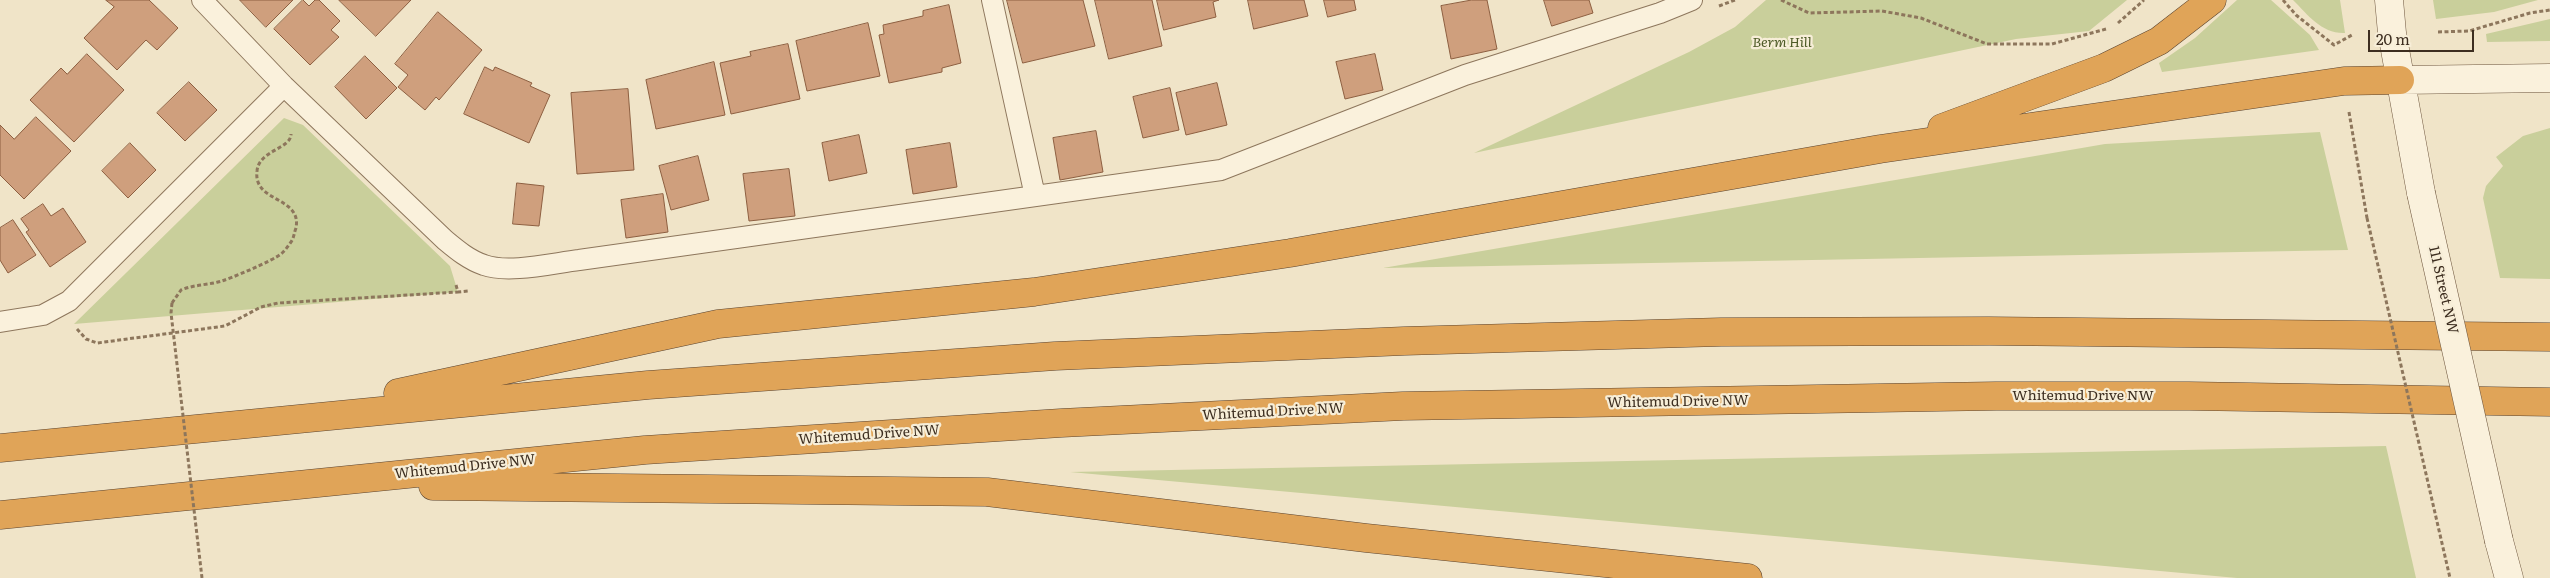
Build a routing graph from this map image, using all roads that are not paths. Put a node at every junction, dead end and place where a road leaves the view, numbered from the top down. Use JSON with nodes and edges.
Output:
{"nodes":[{"id":1,"x":202,"y":0,"type":"edge"},
{"id":2,"x":992,"y":0,"type":"edge"},
{"id":3,"x":1692,"y":0,"type":"edge"},
{"id":4,"x":2212,"y":0,"type":"edge"},
{"id":5,"x":2389,"y":0,"type":"edge"},
{"id":6,"x":2550,"y":78,"type":"edge"},
{"id":7,"x":2400,"y":80,"type":"junction"},
{"id":8,"x":284,"y":86,"type":"junction"},
{"id":9,"x":1880,"y":149,"type":"junction"},
{"id":10,"x":1035,"y":196,"type":"junction"},
{"id":11,"x":0,"y":322,"type":"edge"},
{"id":12,"x":2550,"y":337,"type":"edge"},
{"id":13,"x":2550,"y":402,"type":"edge"},
{"id":14,"x":277,"y":419,"type":"junction"},
{"id":15,"x":0,"y":448,"type":"edge"},
{"id":16,"x":292,"y":484,"type":"junction"},
{"id":17,"x":0,"y":515,"type":"edge"},
{"id":18,"x":1748,"y":578,"type":"edge"},
{"id":19,"x":2509,"y":578,"type":"edge"}],
"edges":[{"from":1,"to":8,"type":"lane"},
{"from":2,"to":10,"type":"lane"},
{"from":3,"to":10,"type":"lane"},
{"from":4,"to":9,"type":"highway"},
{"from":5,"to":7,"type":"main road","name":"111 Street NW"},
{"from":6,"to":7,"type":"main road"},
{"from":7,"to":9,"type":"highway"},
{"from":7,"to":19,"type":"main road","name":"111 Street NW","bridge":true},
{"from":8,"to":10,"type":"lane"},
{"from":8,"to":11,"type":"lane"},
{"from":9,"to":14,"type":"highway"},
{"from":12,"to":14,"type":"highway"},
{"from":13,"to":16,"type":"highway","name":"Whitemud Drive NW"},
{"from":14,"to":15,"type":"highway"},
{"from":16,"to":17,"type":"highway","name":"Whitemud Drive NW"},
{"from":16,"to":18,"type":"highway"}]}
